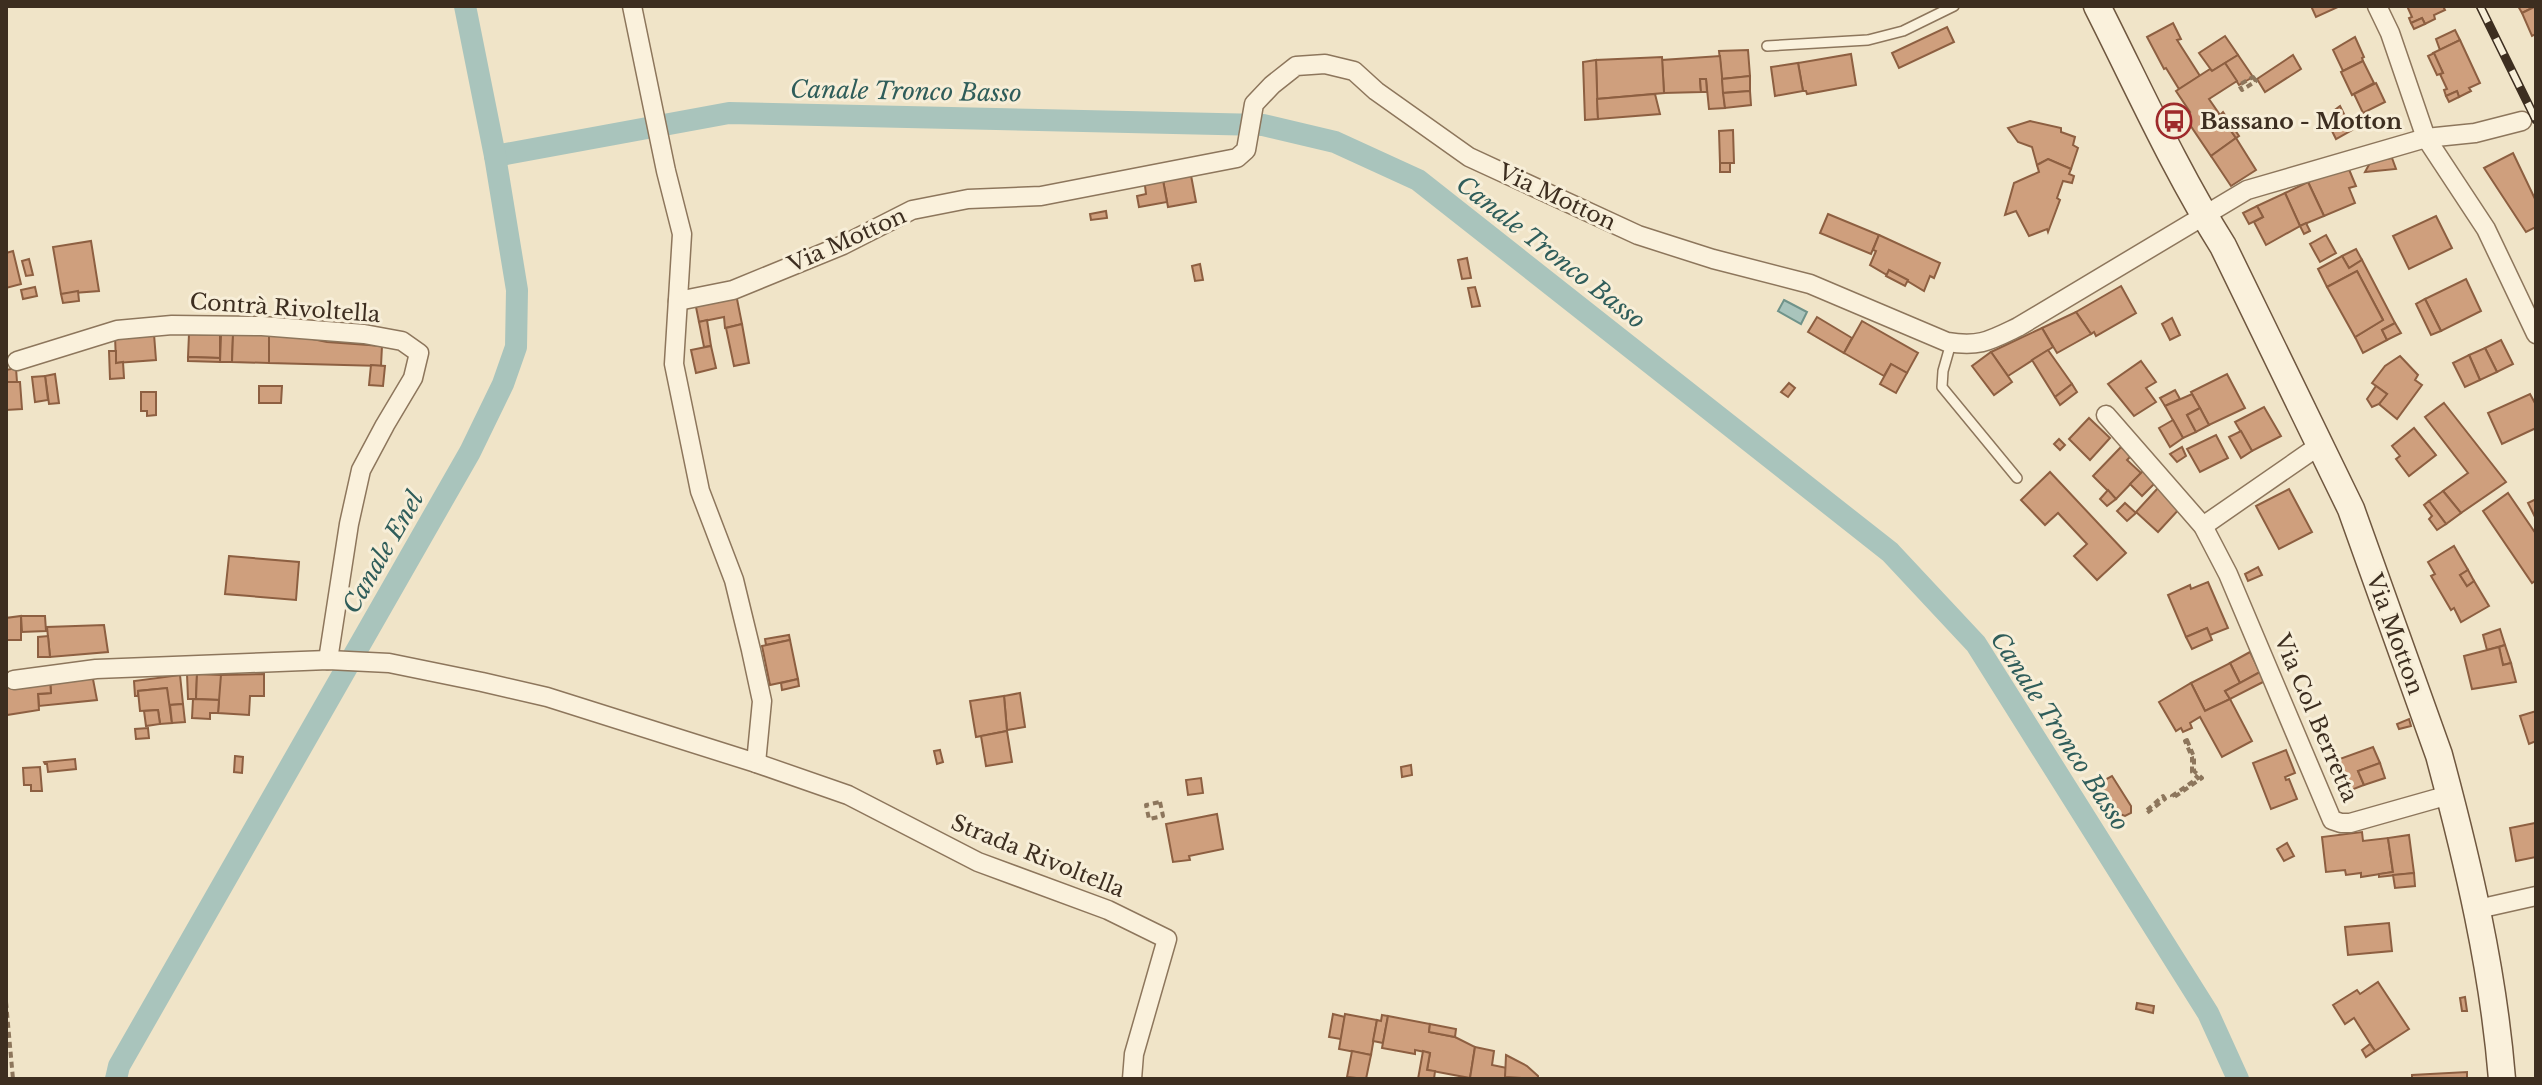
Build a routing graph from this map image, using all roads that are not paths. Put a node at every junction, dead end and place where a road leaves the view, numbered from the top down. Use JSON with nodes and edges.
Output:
{"nodes":[{"id":1,"x":632,"y":6,"type":"edge"},
{"id":2,"x":1954,"y":6,"type":"edge"},
{"id":3,"x":2097,"y":6,"type":"edge"},
{"id":4,"x":2377,"y":6,"type":"edge"},
{"id":5,"x":1767,"y":46,"type":"dead end"},
{"id":6,"x":2522,"y":121,"type":"dead end"},
{"id":7,"x":2426,"y":138,"type":"junction"},
{"id":8,"x":2204,"y":216,"type":"junction"},
{"id":9,"x":678,"y":301,"type":"junction"},
{"id":10,"x":2536,"y":334,"type":"edge"},
{"id":11,"x":1951,"y":343,"type":"junction"},
{"id":12,"x":17,"y":361,"type":"dead end"},
{"id":13,"x":2106,"y":415,"type":"dead end"},
{"id":14,"x":2320,"y":445,"type":"junction"},
{"id":15,"x":2017,"y":478,"type":"dead end"},
{"id":16,"x":2203,"y":526,"type":"junction"},
{"id":17,"x":328,"y":660,"type":"junction"},
{"id":18,"x":14,"y":680,"type":"dead end"},
{"id":19,"x":756,"y":763,"type":"junction"},
{"id":20,"x":2449,"y":795,"type":"junction"},
{"id":21,"x":2536,"y":896,"type":"edge"},
{"id":22,"x":2478,"y":909,"type":"junction"},
{"id":23,"x":1132,"y":1079,"type":"edge"},
{"id":24,"x":2502,"y":1079,"type":"edge"}],
"edges":[{"from":1,"to":9,"type":"street"},
{"from":2,"to":5,"type":"lane"},
{"from":3,"to":8,"type":"main road","name":"Via Motton"},
{"from":4,"to":7,"type":"street"},
{"from":6,"to":7,"type":"street"},
{"from":7,"to":8,"type":"street"},
{"from":7,"to":10,"type":"street"},
{"from":8,"to":11,"type":"street","name":"Via Motton"},
{"from":8,"to":14,"type":"main road","name":"Via Motton"},
{"from":9,"to":11,"type":"street","name":"Via Motton"},
{"from":9,"to":19,"type":"street"},
{"from":11,"to":15,"type":"lane"},
{"from":12,"to":17,"type":"street","name":"Contrà Rivoltella"},
{"from":13,"to":16,"type":"street","name":"Via Col Berretta"},
{"from":14,"to":16,"type":"street"},
{"from":14,"to":20,"type":"main road","name":"Via Motton"},
{"from":16,"to":20,"type":"street","name":"Via Col Berretta"},
{"from":17,"to":18,"type":"street"},
{"from":17,"to":19,"type":"street"},
{"from":19,"to":23,"type":"street","name":"Strada Rivoltella"},
{"from":20,"to":22,"type":"main road","name":"Via Motton"},
{"from":21,"to":22,"type":"street"},
{"from":22,"to":24,"type":"main road","name":"Via Motton"}]}
